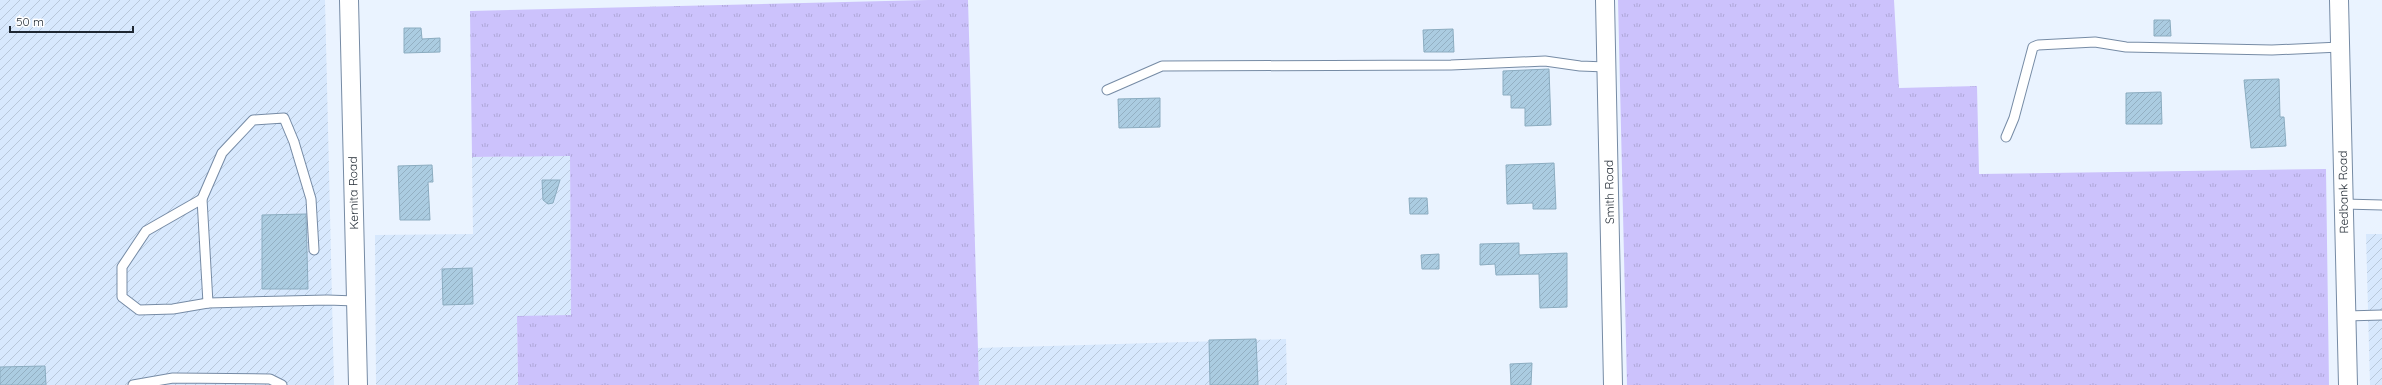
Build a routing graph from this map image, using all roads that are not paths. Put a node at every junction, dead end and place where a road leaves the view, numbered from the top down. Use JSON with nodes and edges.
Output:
{"nodes":[{"id":1,"x":349,"y":0,"type":"edge"},
{"id":2,"x":1605,"y":0,"type":"edge"},
{"id":3,"x":2339,"y":0,"type":"edge"},
{"id":4,"x":2340,"y":47,"type":"junction"},
{"id":5,"x":1606,"y":67,"type":"junction"},
{"id":6,"x":1107,"y":90,"type":"dead end"},
{"id":7,"x":2006,"y":136,"type":"dead end"},
{"id":8,"x":202,"y":199,"type":"junction"},
{"id":9,"x":2344,"y":204,"type":"junction"},
{"id":10,"x":2382,"y":205,"type":"edge"},
{"id":11,"x":314,"y":250,"type":"dead end"},
{"id":12,"x":356,"y":301,"type":"junction"},
{"id":13,"x":208,"y":303,"type":"junction"},
{"id":14,"x":2382,"y":315,"type":"edge"},
{"id":15,"x":2346,"y":316,"type":"junction"},
{"id":16,"x":172,"y":381,"type":"edge"},
{"id":17,"x":269,"y":382,"type":"edge"},
{"id":18,"x":133,"y":385,"type":"edge"},
{"id":19,"x":282,"y":385,"type":"edge"},
{"id":20,"x":358,"y":385,"type":"edge"},
{"id":21,"x":1613,"y":385,"type":"edge"},
{"id":22,"x":2348,"y":385,"type":"edge"}],
"edges":[{"from":1,"to":12,"type":"street","name":"Kernita Road"},
{"from":2,"to":5,"type":"street","name":"Smith Road"},
{"from":3,"to":4,"type":"street","name":"Redbank Road"},
{"from":4,"to":7,"type":"lane"},
{"from":4,"to":9,"type":"street","name":"Redbank Road"},
{"from":5,"to":6,"type":"lane"},
{"from":5,"to":21,"type":"street","name":"Smith Road"},
{"from":8,"to":11,"type":"lane"},
{"from":8,"to":13,"type":"lane"},
{"from":8,"to":13,"type":"lane"},
{"from":9,"to":10,"type":"lane"},
{"from":9,"to":15,"type":"street","name":"Redbank Road"},
{"from":12,"to":13,"type":"lane"},
{"from":12,"to":20,"type":"street","name":"Kernita Road"},
{"from":14,"to":15,"type":"lane"},
{"from":15,"to":22,"type":"street","name":"Redbank Road"},
{"from":16,"to":17,"type":"lane"},
{"from":16,"to":18,"type":"lane"},
{"from":17,"to":19,"type":"lane"}]}
